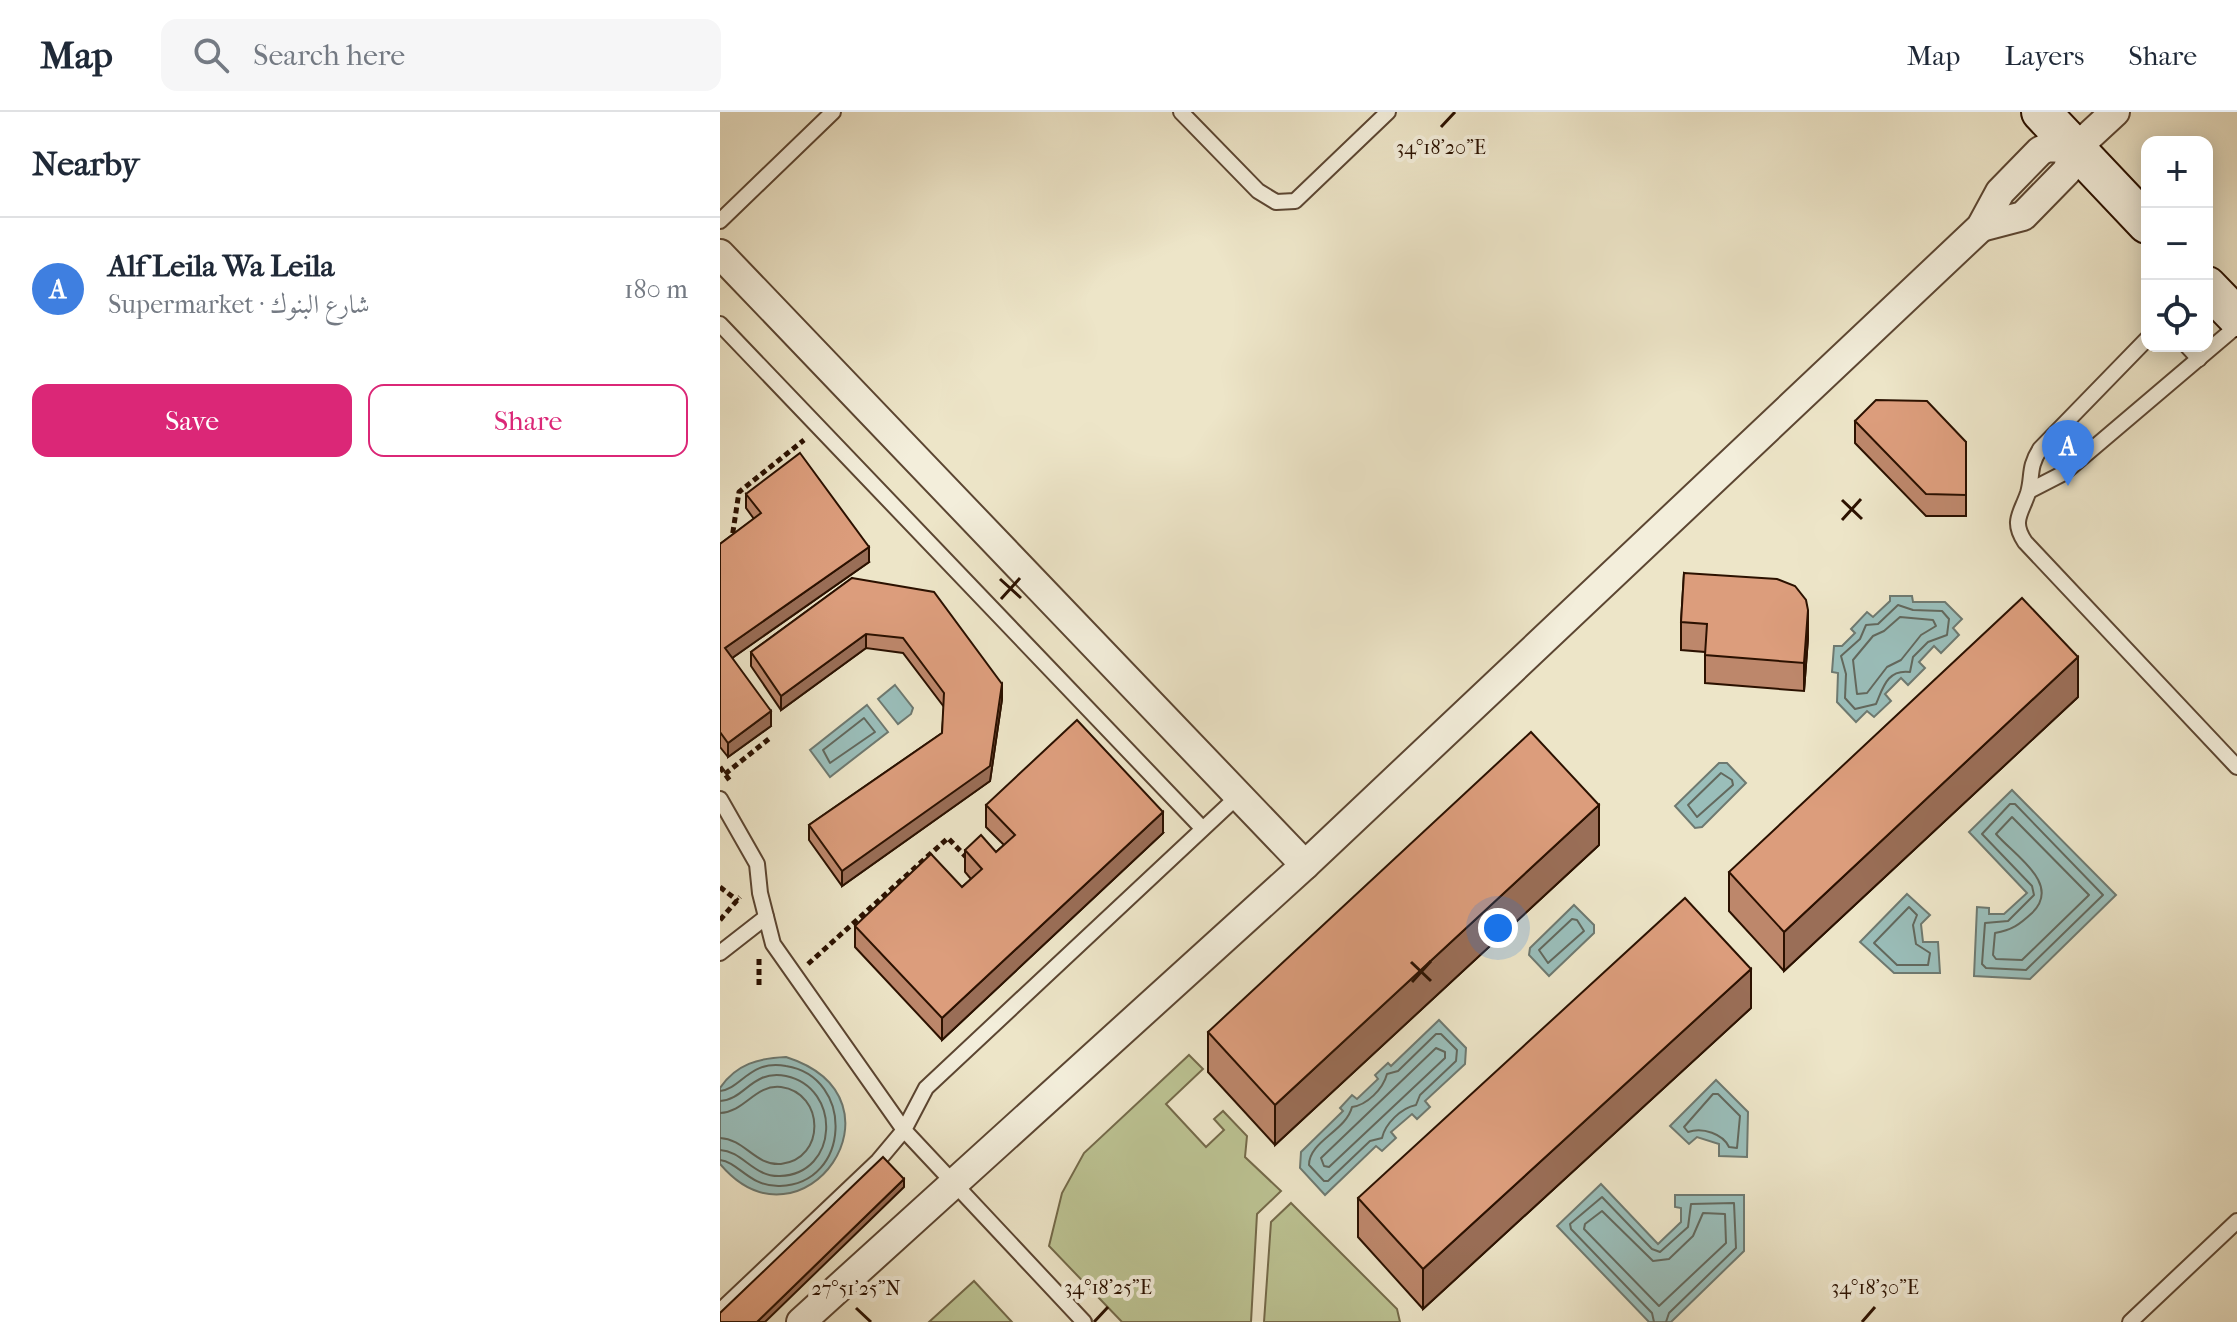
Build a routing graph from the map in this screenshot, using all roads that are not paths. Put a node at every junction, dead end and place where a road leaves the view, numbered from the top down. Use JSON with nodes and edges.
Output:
{"nodes":[{"id":1,"x":833,"y":112,"type":"edge"},
{"id":2,"x":1181,"y":112,"type":"edge"},
{"id":3,"x":1388,"y":112,"type":"edge"},
{"id":4,"x":2041,"y":112,"type":"edge"},
{"id":5,"x":2115,"y":112,"type":"edge"},
{"id":6,"x":2075,"y":149,"type":"junction"},
{"id":7,"x":2141,"y":218,"type":"edge"},
{"id":8,"x":720,"y":221,"type":"edge"},
{"id":9,"x":720,"y":254,"type":"edge"},
{"id":10,"x":2213,"y":292,"type":"edge"},
{"id":11,"x":2237,"y":317,"type":"edge"},
{"id":12,"x":720,"y":324,"type":"edge"},
{"id":13,"x":2237,"y":326,"type":"edge"},
{"id":14,"x":2141,"y":345,"type":"edge"},
{"id":15,"x":2193,"y":352,"type":"edge"},
{"id":16,"x":2199,"y":359,"type":"junction"},
{"id":17,"x":2029,"y":491,"type":"junction"},
{"id":18,"x":2237,"y":767,"type":"edge"},
{"id":19,"x":1237,"y":797,"type":"junction"},
{"id":20,"x":720,"y":799,"type":"edge"},
{"id":21,"x":1202,"y":828,"type":"junction"},
{"id":22,"x":1305,"y":865,"type":"junction"},
{"id":23,"x":766,"y":917,"type":"junction"},
{"id":24,"x":720,"y":953,"type":"edge"},
{"id":25,"x":904,"y":1130,"type":"junction"},
{"id":26,"x":953,"y":1182,"type":"junction"},
{"id":27,"x":2237,"y":1221,"type":"edge"},
{"id":28,"x":720,"y":1311,"type":"edge"},
{"id":29,"x":801,"y":1322,"type":"edge"},
{"id":30,"x":1084,"y":1322,"type":"edge"},
{"id":31,"x":2130,"y":1322,"type":"edge"}],
"edges":[{"from":1,"to":8,"type":"lane"},
{"from":2,"to":3,"type":"lane"},
{"from":4,"to":6,"type":"main road"},
{"from":5,"to":6,"type":"street"},
{"from":6,"to":7,"type":"main road"},
{"from":6,"to":22,"type":"street"},
{"from":9,"to":19,"type":"street"},
{"from":10,"to":11,"type":"main road"},
{"from":12,"to":21,"type":"lane"},
{"from":13,"to":16,"type":"lane"},
{"from":14,"to":17,"type":"lane"},
{"from":15,"to":16,"type":"lane"},
{"from":16,"to":17,"type":"lane"},
{"from":17,"to":18,"type":"lane"},
{"from":19,"to":21,"type":"lane"},
{"from":19,"to":22,"type":"street"},
{"from":20,"to":23,"type":"lane"},
{"from":21,"to":25,"type":"lane"},
{"from":22,"to":26,"type":"street"},
{"from":23,"to":24,"type":"lane"},
{"from":23,"to":25,"type":"lane"},
{"from":25,"to":26,"type":"lane"},
{"from":25,"to":28,"type":"lane"},
{"from":26,"to":29,"type":"street"},
{"from":26,"to":30,"type":"lane"},
{"from":27,"to":31,"type":"lane"}]}
